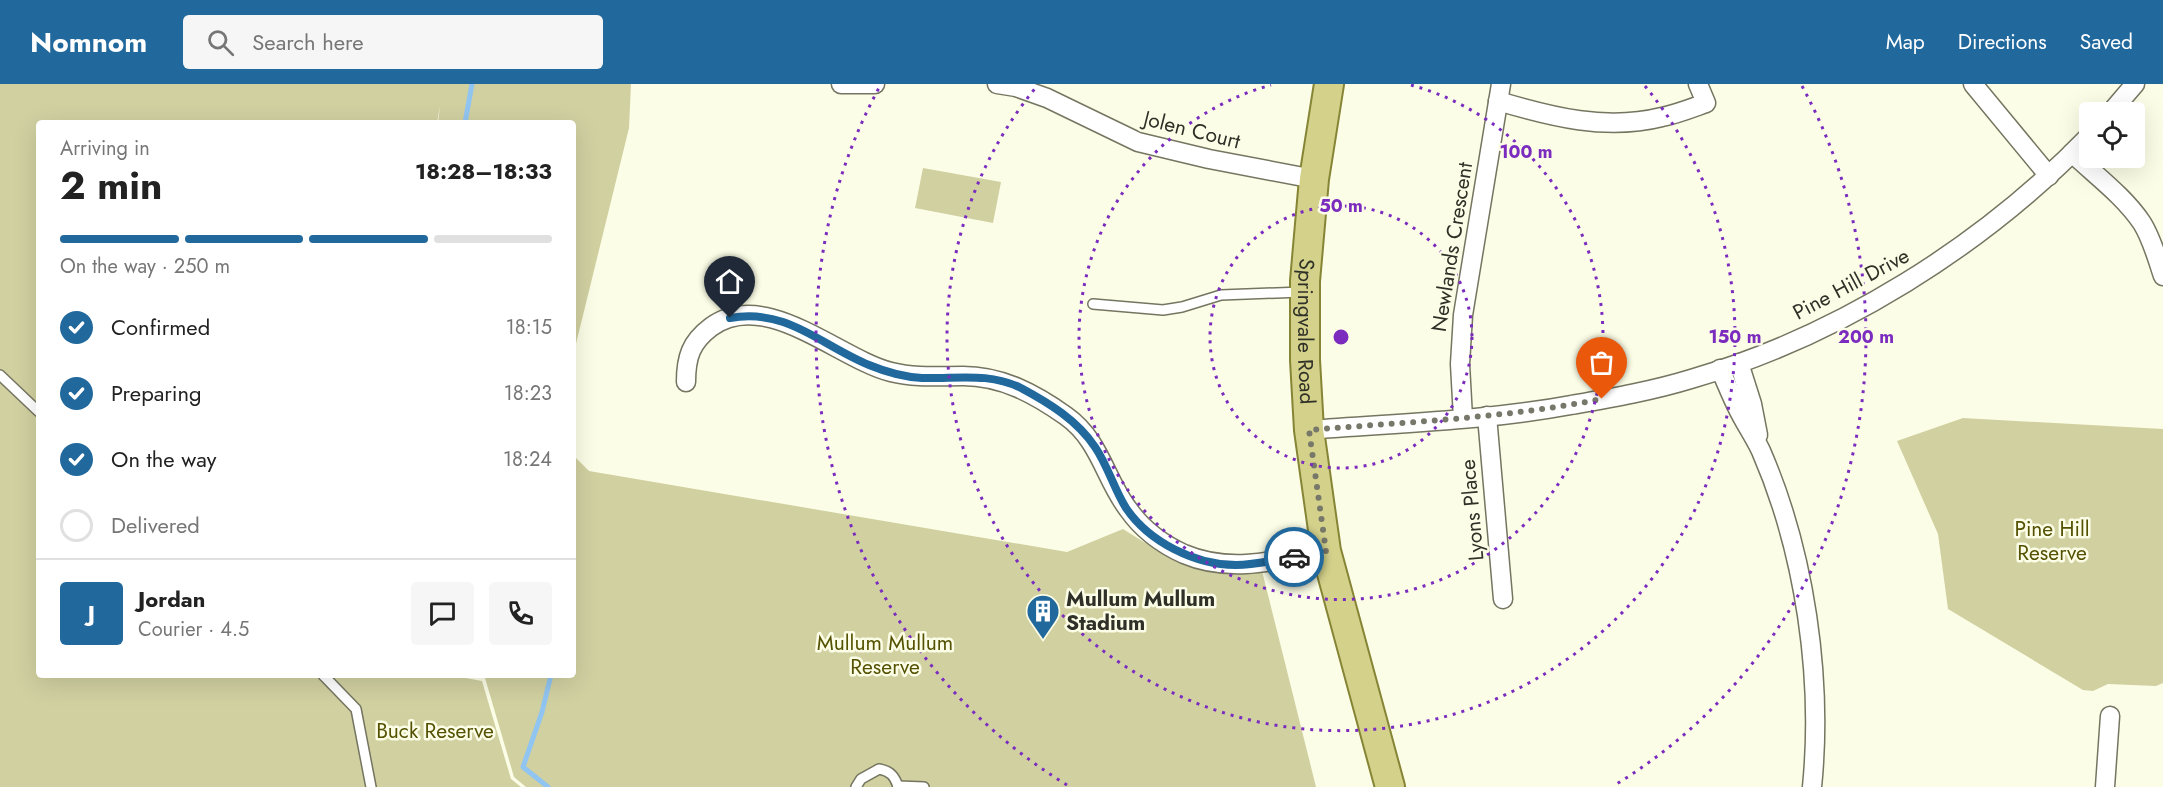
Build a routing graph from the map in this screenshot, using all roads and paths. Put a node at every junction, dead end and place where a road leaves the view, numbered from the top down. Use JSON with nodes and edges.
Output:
{"nodes":[{"id":1,"x":841,"y":84,"type":"edge"},
{"id":2,"x":875,"y":84,"type":"edge"},
{"id":3,"x":997,"y":84,"type":"edge"},
{"id":4,"x":1329,"y":84,"type":"edge"},
{"id":5,"x":1698,"y":84,"type":"edge"},
{"id":6,"x":1973,"y":84,"type":"edge"},
{"id":7,"x":2135,"y":84,"type":"edge"},
{"id":8,"x":1499,"y":92,"type":"edge"},
{"id":9,"x":2119,"y":102,"type":"edge"},
{"id":10,"x":2079,"y":146,"type":"edge"},
{"id":11,"x":2072,"y":153,"type":"junction"},
{"id":12,"x":2049,"y":176,"type":"junction"},
{"id":13,"x":1314,"y":179,"type":"junction"},
{"id":14,"x":2163,"y":276,"type":"edge"},
{"id":15,"x":1305,"y":292,"type":"junction"},
{"id":16,"x":1093,"y":304,"type":"dead end"},
{"id":17,"x":1739,"y":363,"type":"junction"},
{"id":18,"x":1720,"y":369,"type":"junction"},
{"id":19,"x":0,"y":375,"type":"edge"},
{"id":20,"x":686,"y":382,"type":"dead end"},
{"id":21,"x":36,"y":409,"type":"edge"},
{"id":22,"x":1487,"y":416,"type":"junction"},
{"id":23,"x":1463,"y":418,"type":"junction"},
{"id":24,"x":1309,"y":430,"type":"junction"},
{"id":25,"x":1761,"y":451,"type":"junction"},
{"id":26,"x":1326,"y":551,"type":"junction"},
{"id":27,"x":1503,"y":599,"type":"dead end"},
{"id":28,"x":327,"y":678,"type":"edge"},
{"id":29,"x":2110,"y":716,"type":"dead end"},
{"id":30,"x":898,"y":786,"type":"edge"},
{"id":31,"x":371,"y":787,"type":"edge"},
{"id":32,"x":856,"y":787,"type":"edge"},
{"id":33,"x":924,"y":787,"type":"edge"},
{"id":34,"x":1390,"y":787,"type":"edge"},
{"id":35,"x":1812,"y":787,"type":"edge"},
{"id":36,"x":2105,"y":787,"type":"edge"}],
"edges":[{"from":1,"to":2,"type":"street"},
{"from":3,"to":13,"type":"street","name":"Jolen Court"},
{"from":4,"to":13,"type":"main road","name":"Springvale Road"},
{"from":5,"to":8,"type":"street"},
{"from":6,"to":12,"type":"street"},
{"from":7,"to":9,"type":"street"},
{"from":8,"to":23,"type":"street","name":"Newlands Crescent"},
{"from":10,"to":11,"type":"street","name":"Pine Hill Drive"},
{"from":11,"to":12,"type":"street","name":"Pine Hill Drive"},
{"from":11,"to":14,"type":"street"},
{"from":12,"to":17,"type":"street","name":"Pine Hill Drive"},
{"from":13,"to":15,"type":"main road","name":"Springvale Road"},
{"from":15,"to":16,"type":"lane"},
{"from":15,"to":24,"type":"main road","name":"Springvale Road"},
{"from":17,"to":18,"type":"street","name":"Pine Hill Drive"},
{"from":17,"to":25,"type":"street"},
{"from":18,"to":22,"type":"street","name":"Pine Hill Drive"},
{"from":18,"to":25,"type":"street"},
{"from":19,"to":21,"type":"lane"},
{"from":20,"to":26,"type":"street"},
{"from":22,"to":23,"type":"street","name":"Pine Hill Drive"},
{"from":22,"to":27,"type":"street","name":"Lyons Place"},
{"from":23,"to":24,"type":"street","name":"Pine Hill Drive"},
{"from":24,"to":26,"type":"main road","name":"Springvale Road"},
{"from":25,"to":35,"type":"street"},
{"from":26,"to":34,"type":"main road","name":"Springvale Road"},
{"from":28,"to":31,"type":"lane"},
{"from":29,"to":36,"type":"street"},
{"from":30,"to":32,"type":"lane"},
{"from":30,"to":33,"type":"lane"}]}
